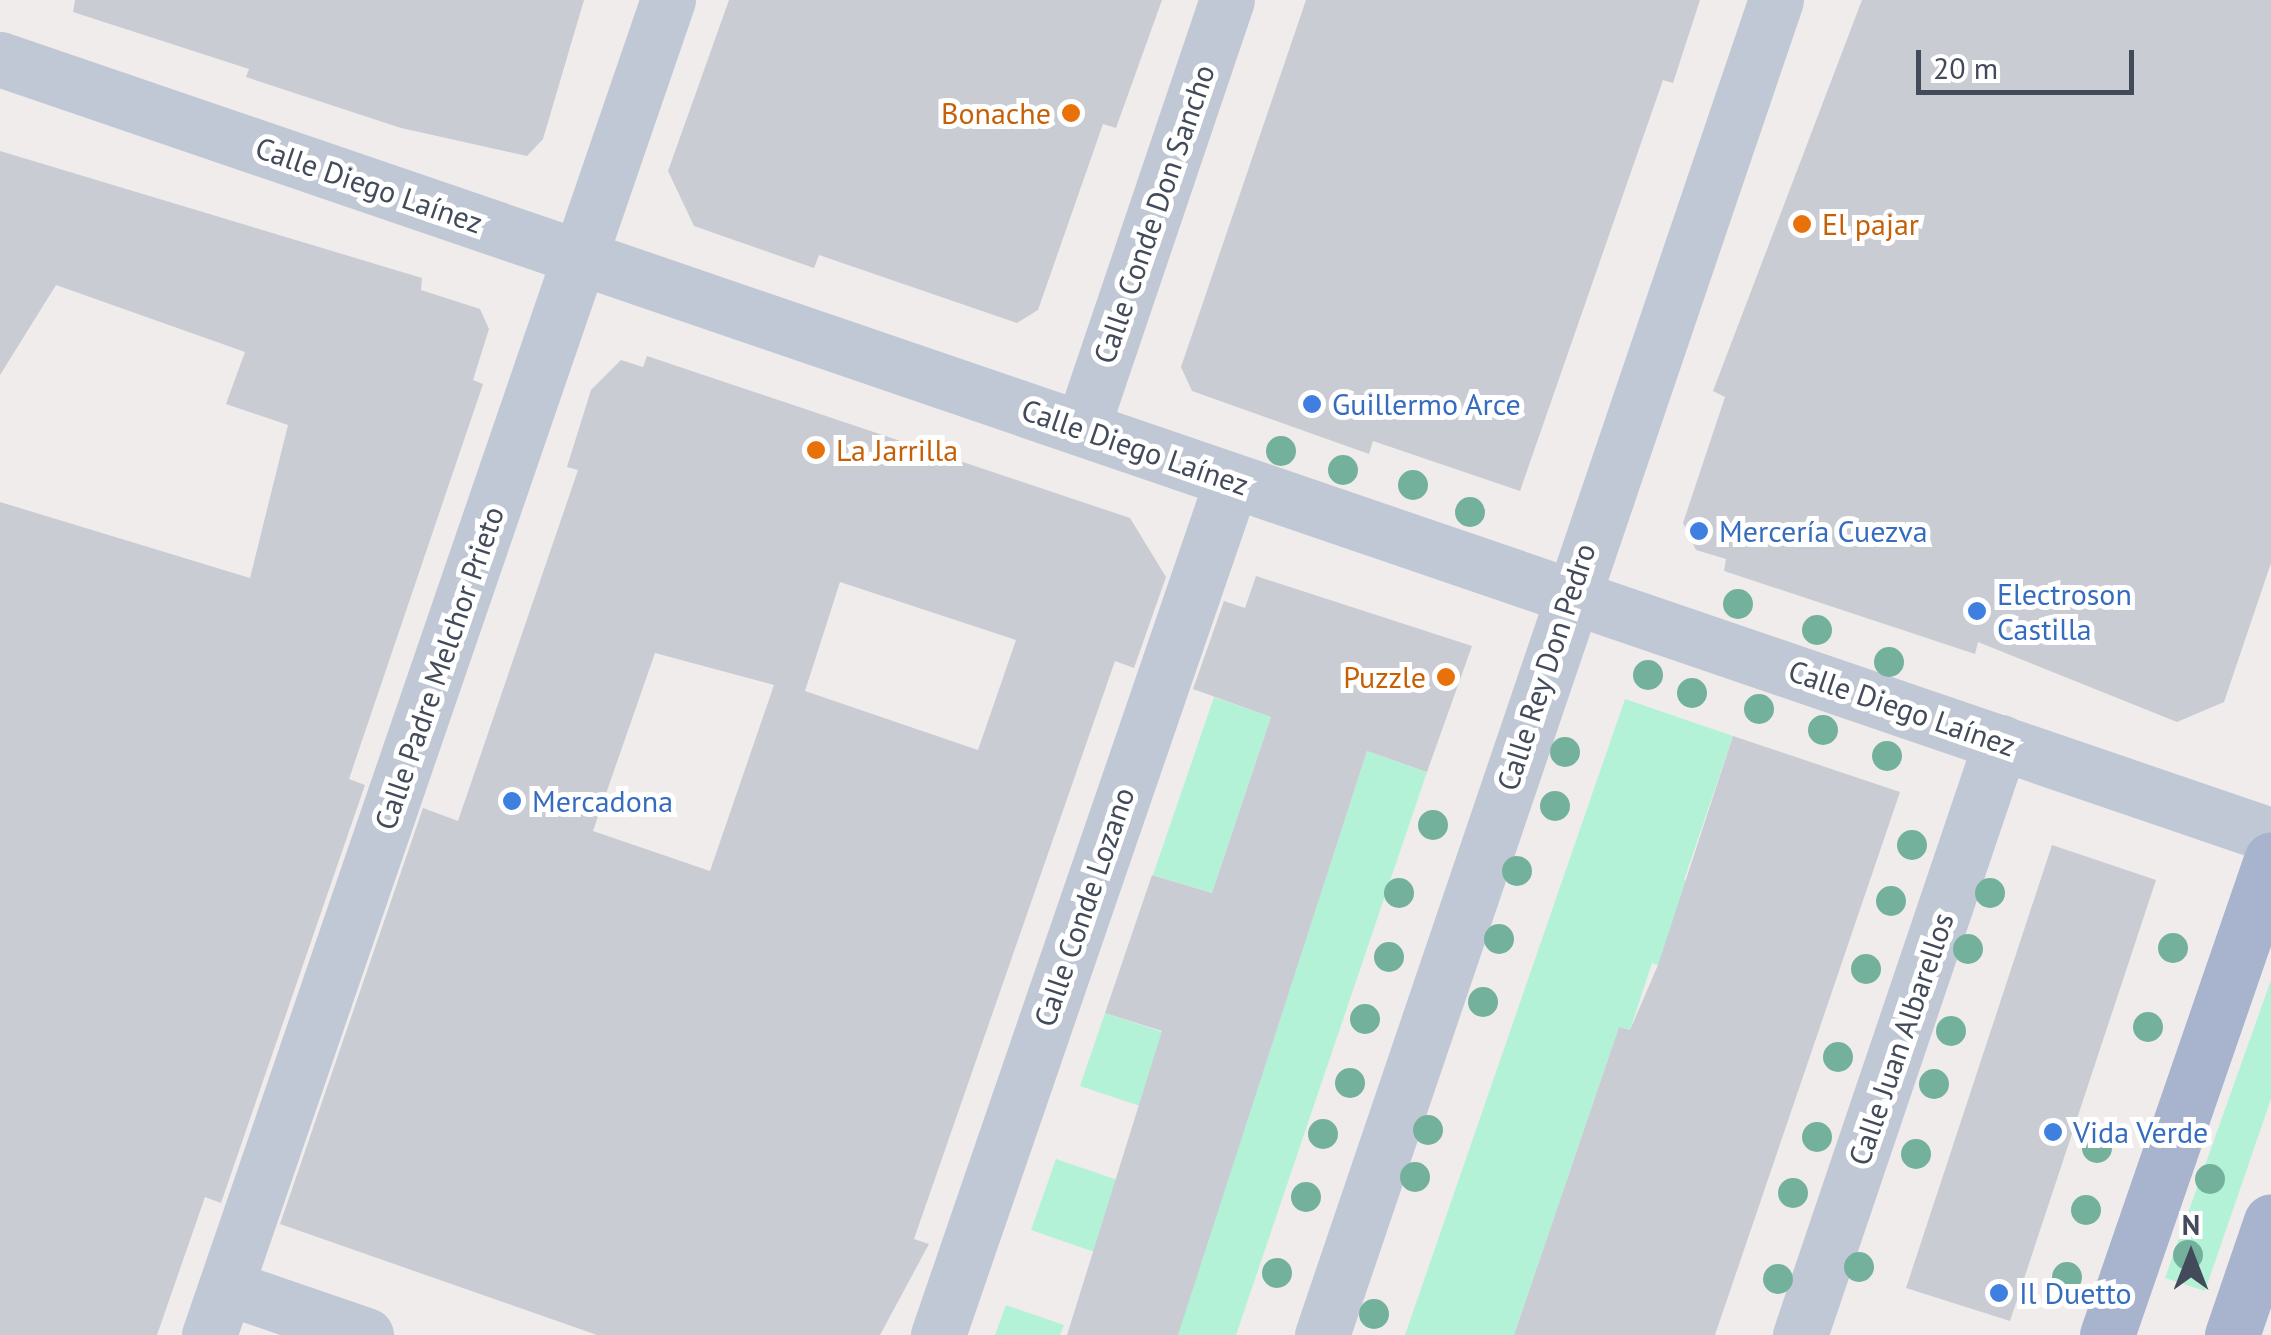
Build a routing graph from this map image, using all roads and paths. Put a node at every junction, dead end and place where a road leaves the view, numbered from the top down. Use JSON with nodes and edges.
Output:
{"nodes":[{"id":1,"x":668,"y":0,"type":"edge"},
{"id":2,"x":1226,"y":0,"type":"edge"},
{"id":3,"x":1776,"y":0,"type":"edge"},
{"id":4,"x":0,"y":59,"type":"edge"},
{"id":5,"x":580,"y":257,"type":"junction"},
{"id":6,"x":1082,"y":428,"type":"junction"},
{"id":7,"x":1232,"y":480,"type":"junction"},
{"id":8,"x":1571,"y":596,"type":"junction"},
{"id":9,"x":2001,"y":742,"type":"junction"},
{"id":10,"x":2271,"y":835,"type":"edge"},
{"id":11,"x":2271,"y":860,"type":"edge"},
{"id":12,"x":2271,"y":1221,"type":"edge"},
{"id":13,"x":218,"y":1311,"type":"edge"},
{"id":14,"x":1808,"y":1333,"type":"edge"},
{"id":15,"x":366,"y":1335,"type":"edge"},
{"id":16,"x":938,"y":1335,"type":"edge"},
{"id":17,"x":1322,"y":1335,"type":"edge"},
{"id":18,"x":2107,"y":1335,"type":"edge"},
{"id":19,"x":2232,"y":1335,"type":"edge"}],
"edges":[{"from":1,"to":5,"type":"street","name":"Calle Padre Melchor Prieto"},
{"from":2,"to":6,"type":"street","name":"Calle Conde Don Sancho"},
{"from":3,"to":8,"type":"street","name":"Calle Rey Don Pedro"},
{"from":4,"to":5,"type":"street","name":"Calle Diego Laínez"},
{"from":5,"to":6,"type":"street","name":"Calle Diego Laínez"},
{"from":5,"to":13,"type":"street","name":"Calle Padre Melchor Prieto"},
{"from":6,"to":7,"type":"street","name":"Calle Diego Laínez"},
{"from":7,"to":8,"type":"street","name":"Calle Diego Laínez"},
{"from":7,"to":16,"type":"street","name":"Calle Conde Lozano"},
{"from":8,"to":9,"type":"street","name":"Calle Diego Laínez"},
{"from":8,"to":17,"type":"street","name":"Calle Rey Don Pedro"},
{"from":9,"to":10,"type":"street","name":"Calle Diego Laínez"},
{"from":9,"to":14,"type":"street","name":"Calle Juan Albarellos"},
{"from":11,"to":18,"type":"main road"},
{"from":12,"to":19,"type":"main road"},
{"from":13,"to":15,"type":"street"}]}
